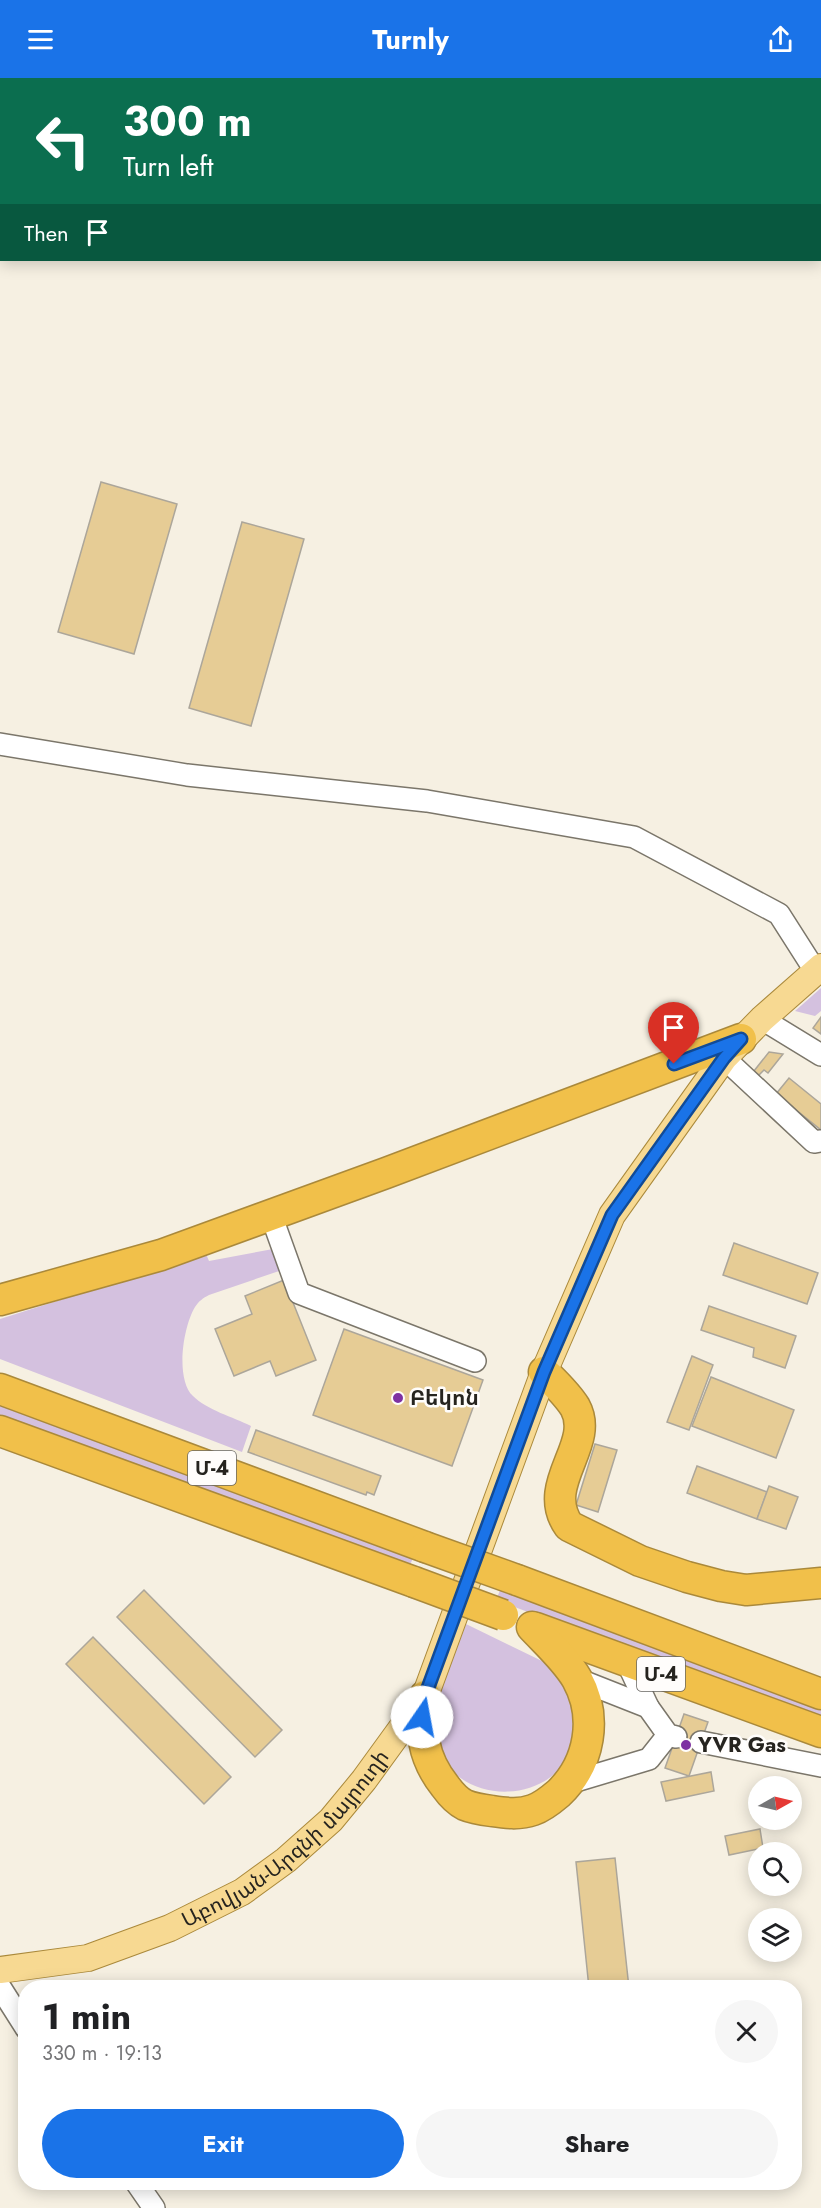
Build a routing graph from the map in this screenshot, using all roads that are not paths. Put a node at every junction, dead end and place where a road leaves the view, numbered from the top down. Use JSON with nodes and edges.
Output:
{"nodes":[{"id":1,"x":0,"y":744,"type":"edge"},
{"id":2,"x":818,"y":970,"type":"edge"},
{"id":3,"x":762,"y":1018,"type":"junction"},
{"id":4,"x":733,"y":1049,"type":"junction"},
{"id":5,"x":821,"y":1055,"type":"edge"},
{"id":6,"x":821,"y":1141,"type":"edge"},
{"id":7,"x":271,"y":1215,"type":"junction"},
{"id":8,"x":0,"y":1300,"type":"edge"},
{"id":9,"x":475,"y":1361,"type":"dead end"},
{"id":10,"x":544,"y":1372,"type":"junction"},
{"id":11,"x":0,"y":1389,"type":"edge"},
{"id":12,"x":0,"y":1431,"type":"edge"},
{"id":13,"x":821,"y":1583,"type":"edge"},
{"id":14,"x":532,"y":1627,"type":"junction"},
{"id":15,"x":627,"y":1662,"type":"junction"},
{"id":16,"x":577,"y":1679,"type":"junction"},
{"id":17,"x":821,"y":1694,"type":"edge"},
{"id":18,"x":425,"y":1696,"type":"junction"},
{"id":19,"x":648,"y":1707,"type":"junction"},
{"id":20,"x":821,"y":1732,"type":"edge"},
{"id":21,"x":701,"y":1742,"type":"dead end"},
{"id":22,"x":821,"y":1766,"type":"edge"},
{"id":23,"x":569,"y":1783,"type":"junction"},
{"id":24,"x":0,"y":1970,"type":"edge"},
{"id":25,"x":0,"y":1987,"type":"edge"},
{"id":26,"x":18,"y":2015,"type":"edge"},
{"id":27,"x":142,"y":2190,"type":"edge"},
{"id":28,"x":154,"y":2208,"type":"edge"}],
"edges":[{"from":1,"to":2,"type":"street"},
{"from":2,"to":3,"type":"main road","name":"Աբովյան-Արզնի մայրուղի"},
{"from":3,"to":4,"type":"main road","name":"Աբովյան-Արզնի մայրուղի"},
{"from":3,"to":5,"type":"street"},
{"from":4,"to":6,"type":"street"},
{"from":4,"to":7,"type":"highway"},
{"from":4,"to":10,"type":"main road","name":"Աբովյան-Արզնի մայրուղի"},
{"from":7,"to":8,"type":"highway"},
{"from":7,"to":9,"type":"street"},
{"from":10,"to":13,"type":"highway"},
{"from":10,"to":18,"type":"main road","name":"Աբովյան-Արզնի մայրուղի"},
{"from":11,"to":17,"type":"highway","number":"Մ-4","bridge":true},
{"from":12,"to":14,"type":"highway","number":"Մ-4","bridge":true},
{"from":14,"to":15,"type":"highway","number":"Մ-4"},
{"from":14,"to":16,"type":"highway"},
{"from":15,"to":19,"type":"street"},
{"from":15,"to":20,"type":"highway","number":"Մ-4"},
{"from":16,"to":19,"type":"street"},
{"from":16,"to":23,"type":"highway"},
{"from":18,"to":23,"type":"highway"},
{"from":18,"to":24,"type":"main road","name":"Աբովյան-Արզնի մայրուղի"},
{"from":19,"to":23,"type":"street"},
{"from":21,"to":22,"type":"street"},
{"from":25,"to":26,"type":"street"},
{"from":27,"to":28,"type":"street"}]}
